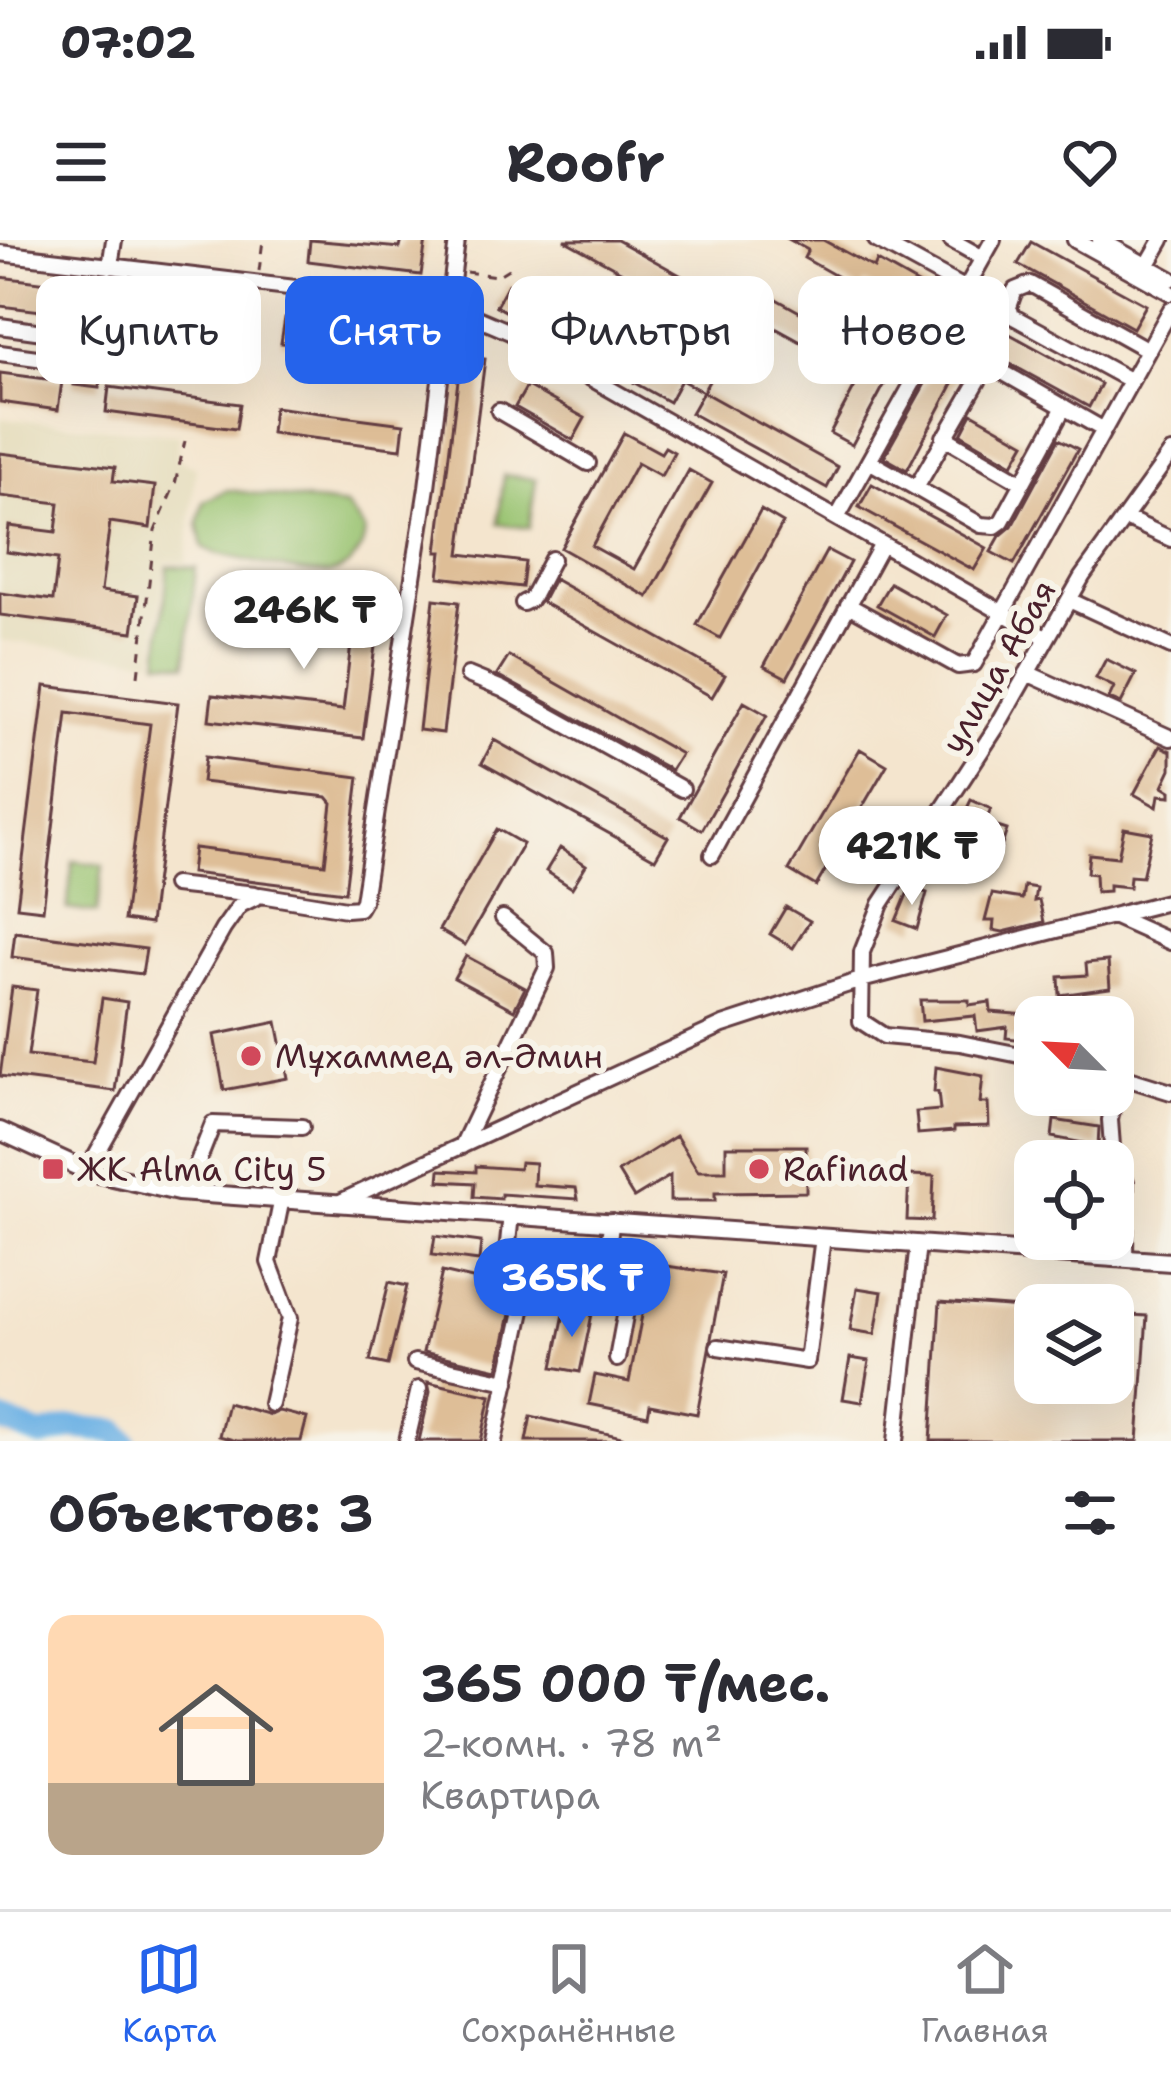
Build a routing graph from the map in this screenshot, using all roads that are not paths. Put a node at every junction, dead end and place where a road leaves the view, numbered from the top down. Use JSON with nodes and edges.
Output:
{"nodes":[{"id":1,"x":114,"y":240,"type":"edge"},
{"id":2,"x":457,"y":240,"type":"edge"},
{"id":3,"x":876,"y":240,"type":"edge"},
{"id":4,"x":951,"y":240,"type":"edge"},
{"id":5,"x":993,"y":240,"type":"edge"},
{"id":6,"x":1076,"y":240,"type":"edge"},
{"id":7,"x":1100,"y":240,"type":"edge"},
{"id":8,"x":1162,"y":240,"type":"edge"},
{"id":9,"x":0,"y":253,"type":"edge"},
{"id":10,"x":983,"y":258,"type":"junction"},
{"id":11,"x":1147,"y":266,"type":"junction"},
{"id":12,"x":110,"y":268,"type":"junction"},
{"id":13,"x":453,"y":276,"type":"edge"},
{"id":14,"x":941,"y":276,"type":"edge"},
{"id":15,"x":973,"y":276,"type":"edge"},
{"id":16,"x":1171,"y":279,"type":"edge"},
{"id":17,"x":285,"y":288,"type":"edge"},
{"id":18,"x":1171,"y":293,"type":"edge"},
{"id":19,"x":1171,"y":309,"type":"edge"},
{"id":20,"x":484,"y":321,"type":"edge"},
{"id":21,"x":0,"y":326,"type":"edge"},
{"id":22,"x":1148,"y":350,"type":"junction"},
{"id":23,"x":0,"y":353,"type":"edge"},
{"id":24,"x":1131,"y":381,"type":"junction"},
{"id":25,"x":439,"y":384,"type":"edge"},
{"id":26,"x":912,"y":384,"type":"edge"},
{"id":27,"x":1064,"y":407,"type":"junction"},
{"id":28,"x":499,"y":411,"type":"dead end"},
{"id":29,"x":1104,"y":430,"type":"junction"},
{"id":30,"x":944,"y":437,"type":"junction"},
{"id":31,"x":1171,"y":453,"type":"edge"},
{"id":32,"x":869,"y":461,"type":"junction"},
{"id":33,"x":588,"y":463,"type":"dead end"},
{"id":34,"x":1023,"y":483,"type":"junction"},
{"id":35,"x":916,"y":488,"type":"junction"},
{"id":36,"x":837,"y":518,"type":"junction"},
{"id":37,"x":1124,"y":518,"type":"junction"},
{"id":38,"x":1171,"y":539,"type":"edge"},
{"id":39,"x":882,"y":544,"type":"junction"},
{"id":40,"x":552,"y":560,"type":"dead end"},
{"id":41,"x":1069,"y":600,"type":"junction"},
{"id":42,"x":523,"y":603,"type":"dead end"},
{"id":43,"x":848,"y":605,"type":"junction"},
{"id":44,"x":1003,"y":613,"type":"junction"},
{"id":45,"x":1047,"y":638,"type":"junction"},
{"id":46,"x":1171,"y":647,"type":"edge"},
{"id":47,"x":1028,"y":673,"type":"junction"},
{"id":48,"x":468,"y":675,"type":"dead end"},
{"id":49,"x":1171,"y":738,"type":"edge"},
{"id":50,"x":682,"y":789,"type":"dead end"},
{"id":51,"x":712,"y":855,"type":"dead end"},
{"id":52,"x":174,"y":885,"type":"dead end"},
{"id":53,"x":260,"y":895,"type":"junction"},
{"id":54,"x":1171,"y":902,"type":"edge"},
{"id":55,"x":1113,"y":916,"type":"junction"},
{"id":56,"x":503,"y":918,"type":"dead end"},
{"id":57,"x":1171,"y":942,"type":"edge"},
{"id":58,"x":861,"y":980,"type":"junction"},
{"id":59,"x":1014,"y":1054,"type":"edge"},
{"id":60,"x":1134,"y":1081,"type":"edge"},
{"id":61,"x":1171,"y":1092,"type":"edge"},
{"id":62,"x":302,"y":1127,"type":"dead end"},
{"id":63,"x":0,"y":1131,"type":"edge"},
{"id":64,"x":462,"y":1145,"type":"junction"},
{"id":65,"x":87,"y":1171,"type":"junction"},
{"id":66,"x":186,"y":1192,"type":"junction"},
{"id":67,"x":282,"y":1198,"type":"junction"},
{"id":68,"x":342,"y":1201,"type":"junction"},
{"id":69,"x":511,"y":1214,"type":"junction"},
{"id":70,"x":612,"y":1221,"type":"junction"},
{"id":71,"x":824,"y":1237,"type":"junction"},
{"id":72,"x":918,"y":1244,"type":"junction"},
{"id":73,"x":1014,"y":1251,"type":"edge"},
{"id":74,"x":1134,"y":1260,"type":"edge"},
{"id":75,"x":1171,"y":1262,"type":"edge"},
{"id":76,"x":718,"y":1346,"type":"dead end"},
{"id":77,"x":616,"y":1359,"type":"dead end"},
{"id":78,"x":415,"y":1362,"type":"dead end"},
{"id":79,"x":507,"y":1382,"type":"junction"},
{"id":80,"x":419,"y":1388,"type":"dead end"},
{"id":81,"x":271,"y":1404,"type":"dead end"},
{"id":82,"x":407,"y":1441,"type":"edge"},
{"id":83,"x":494,"y":1441,"type":"edge"},
{"id":84,"x":896,"y":1441,"type":"edge"}],
"edges":[{"from":1,"to":12,"type":"street"},
{"from":2,"to":13,"type":"street"},
{"from":3,"to":14,"type":"street"},
{"from":4,"to":10,"type":"street"},
{"from":5,"to":10,"type":"street"},
{"from":6,"to":18,"type":"street"},
{"from":7,"to":11,"type":"street"},
{"from":8,"to":11,"type":"street"},
{"from":9,"to":12,"type":"street"},
{"from":10,"to":15,"type":"street"},
{"from":11,"to":16,"type":"street"},
{"from":12,"to":17,"type":"street"},
{"from":19,"to":22,"type":"street"},
{"from":20,"to":36,"type":"street"},
{"from":21,"to":23,"type":"street"},
{"from":22,"to":24,"type":"street"},
{"from":22,"to":24,"type":"street"},
{"from":24,"to":29,"type":"street"},
{"from":25,"to":53,"type":"street"},
{"from":26,"to":32,"type":"street"},
{"from":27,"to":29,"type":"street"},
{"from":27,"to":30,"type":"street"},
{"from":27,"to":34,"type":"street"},
{"from":28,"to":33,"type":"street"},
{"from":29,"to":44,"type":"street"},
{"from":30,"to":34,"type":"street"},
{"from":30,"to":35,"type":"street"},
{"from":31,"to":37,"type":"street","name":"улица Абая"},
{"from":32,"to":35,"type":"street"},
{"from":32,"to":36,"type":"street"},
{"from":34,"to":35,"type":"street"},
{"from":36,"to":39,"type":"street"},
{"from":37,"to":38,"type":"street"},
{"from":37,"to":41,"type":"street","name":"улица Абая"},
{"from":39,"to":43,"type":"street"},
{"from":39,"to":44,"type":"street"},
{"from":40,"to":42,"type":"street"},
{"from":41,"to":45,"type":"street","name":"улица Абая"},
{"from":41,"to":46,"type":"street"},
{"from":43,"to":44,"type":"street"},
{"from":43,"to":51,"type":"street"},
{"from":44,"to":45,"type":"street"},
{"from":45,"to":47,"type":"street","name":"улица Абая"},
{"from":47,"to":49,"type":"street"},
{"from":47,"to":58,"type":"street","name":"улица Абая"},
{"from":48,"to":50,"type":"street"},
{"from":52,"to":53,"type":"street"},
{"from":53,"to":65,"type":"street"},
{"from":54,"to":55,"type":"street"},
{"from":55,"to":57,"type":"street"},
{"from":55,"to":58,"type":"street"},
{"from":56,"to":64,"type":"street"},
{"from":58,"to":59,"type":"street"},
{"from":58,"to":64,"type":"street"},
{"from":60,"to":61,"type":"street"},
{"from":62,"to":66,"type":"street"},
{"from":63,"to":65,"type":"main road"},
{"from":64,"to":68,"type":"street"},
{"from":65,"to":66,"type":"main road"},
{"from":66,"to":67,"type":"main road"},
{"from":67,"to":68,"type":"main road"},
{"from":67,"to":81,"type":"street"},
{"from":68,"to":69,"type":"main road"},
{"from":69,"to":70,"type":"main road"},
{"from":69,"to":79,"type":"street"},
{"from":70,"to":71,"type":"main road"},
{"from":70,"to":77,"type":"street"},
{"from":71,"to":72,"type":"main road"},
{"from":71,"to":76,"type":"street"},
{"from":72,"to":73,"type":"main road"},
{"from":72,"to":84,"type":"street"},
{"from":74,"to":75,"type":"main road"},
{"from":78,"to":79,"type":"street"},
{"from":79,"to":83,"type":"street"},
{"from":80,"to":82,"type":"street"}]}
